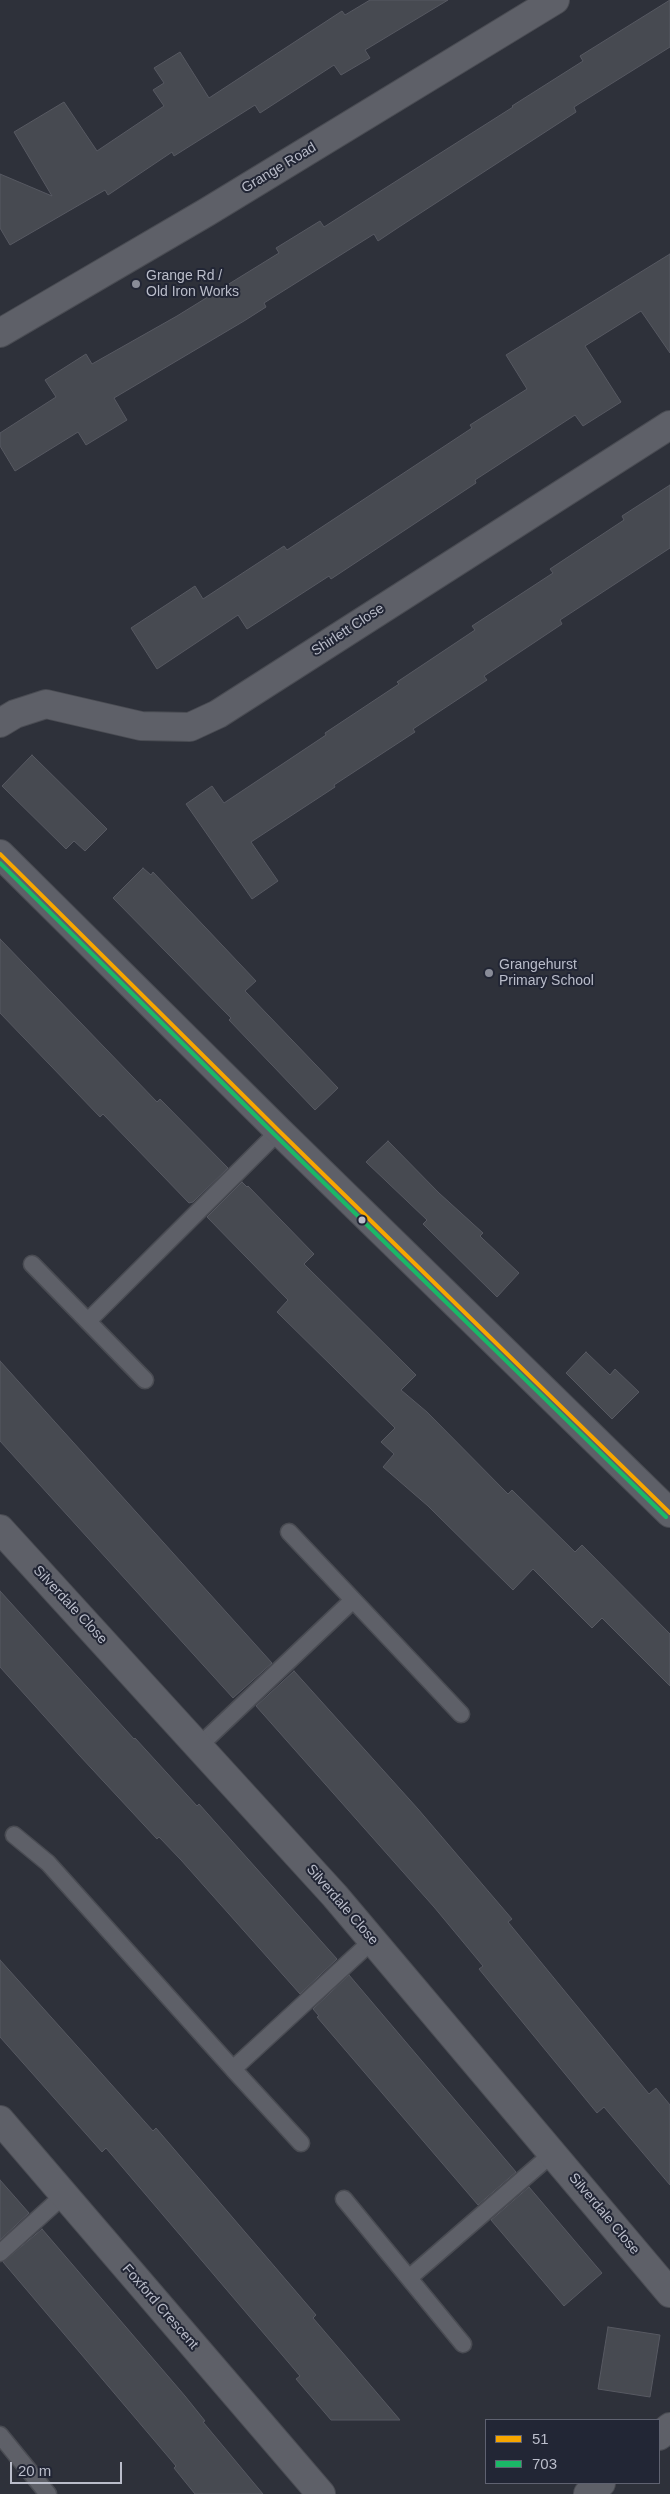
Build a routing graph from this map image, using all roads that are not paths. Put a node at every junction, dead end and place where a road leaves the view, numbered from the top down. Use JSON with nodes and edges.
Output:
{"nodes":[{"id":1,"x":555,"y":0,"type":"edge"},
{"id":2,"x":0,"y":333,"type":"edge"},
{"id":3,"x":670,"y":425,"type":"edge"},
{"id":4,"x":0,"y":723,"type":"edge"},
{"id":5,"x":0,"y":854,"type":"edge"},
{"id":6,"x":279,"y":1131,"type":"junction"},
{"id":7,"x":32,"y":1264,"type":"dead end"},
{"id":8,"x":88,"y":1321,"type":"junction"},
{"id":9,"x":145,"y":1380,"type":"dead end"},
{"id":10,"x":670,"y":1513,"type":"edge"},
{"id":11,"x":0,"y":1529,"type":"edge"},
{"id":12,"x":289,"y":1532,"type":"dead end"},
{"id":13,"x":353,"y":1600,"type":"junction"},
{"id":14,"x":461,"y":1714,"type":"dead end"},
{"id":15,"x":199,"y":1746,"type":"junction"},
{"id":16,"x":14,"y":1834,"type":"dead end"},
{"id":17,"x":373,"y":1940,"type":"junction"},
{"id":18,"x":233,"y":2069,"type":"junction"},
{"id":19,"x":0,"y":2120,"type":"edge"},
{"id":20,"x":301,"y":2143,"type":"dead end"},
{"id":21,"x":553,"y":2153,"type":"junction"},
{"id":22,"x":64,"y":2195,"type":"junction"},
{"id":23,"x":344,"y":2199,"type":"dead end"},
{"id":24,"x":0,"y":2253,"type":"edge"},
{"id":25,"x":409,"y":2278,"type":"junction"},
{"id":26,"x":670,"y":2293,"type":"edge"},
{"id":27,"x":463,"y":2344,"type":"dead end"},
{"id":28,"x":670,"y":2427,"type":"edge"},
{"id":29,"x":0,"y":2435,"type":"edge"},
{"id":30,"x":660,"y":2435,"type":"edge"},
{"id":31,"x":600,"y":2484,"type":"edge"},
{"id":32,"x":48,"y":2494,"type":"edge"},
{"id":33,"x":320,"y":2494,"type":"edge"},
{"id":34,"x":588,"y":2494,"type":"edge"}],
"edges":[{"from":1,"to":2,"type":"street","name":"Grange Road"},
{"from":3,"to":4,"type":"street","name":"Shirlett Close"},
{"from":5,"to":6,"type":"street"},
{"from":6,"to":8,"type":"lane"},
{"from":6,"to":10,"type":"street"},
{"from":7,"to":8,"type":"lane"},
{"from":8,"to":9,"type":"lane"},
{"from":11,"to":15,"type":"street","name":"Silverdale Close"},
{"from":12,"to":13,"type":"lane"},
{"from":13,"to":14,"type":"lane"},
{"from":13,"to":15,"type":"lane"},
{"from":15,"to":17,"type":"street","name":"Silverdale Close"},
{"from":16,"to":18,"type":"lane"},
{"from":17,"to":18,"type":"lane"},
{"from":17,"to":21,"type":"street","name":"Silverdale Close"},
{"from":18,"to":20,"type":"lane"},
{"from":19,"to":22,"type":"street","name":"Foxford Crescent"},
{"from":21,"to":25,"type":"lane"},
{"from":21,"to":26,"type":"street","name":"Silverdale Close"},
{"from":22,"to":24,"type":"lane"},
{"from":22,"to":33,"type":"street","name":"Foxford Crescent"},
{"from":23,"to":25,"type":"lane"},
{"from":25,"to":27,"type":"lane"},
{"from":28,"to":30,"type":"street"},
{"from":29,"to":32,"type":"lane"},
{"from":31,"to":34,"type":"street"}]}
